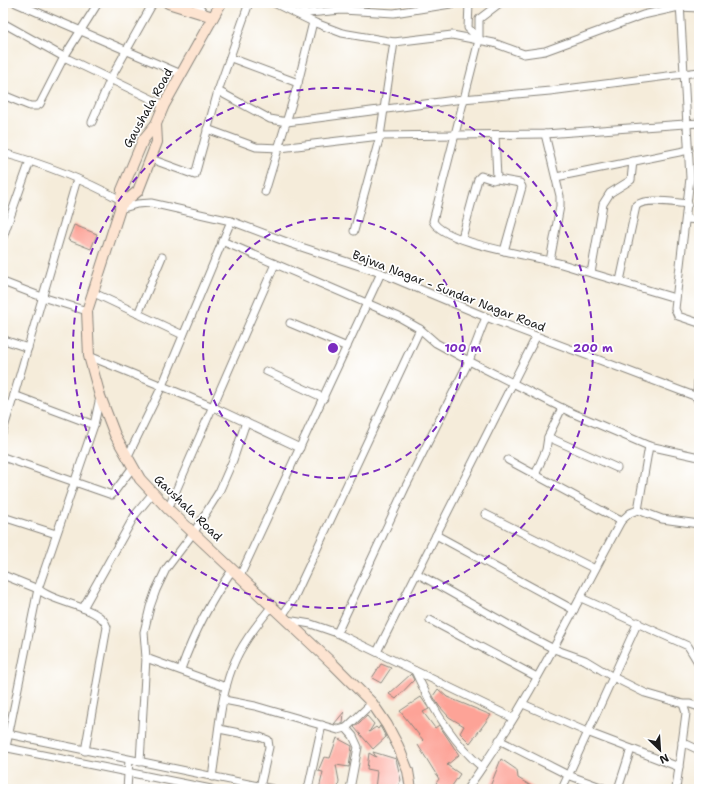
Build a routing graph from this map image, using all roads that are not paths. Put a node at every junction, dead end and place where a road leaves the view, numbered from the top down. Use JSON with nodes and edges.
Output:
{"nodes":[{"id":1,"x":16,"y":3,"type":"edge"},
{"id":2,"x":98,"y":3,"type":"edge"},
{"id":3,"x":154,"y":3,"type":"edge"},
{"id":4,"x":168,"y":3,"type":"edge"},
{"id":5,"x":196,"y":3,"type":"edge"},
{"id":6,"x":221,"y":3,"type":"edge"},
{"id":7,"x":249,"y":3,"type":"edge"},
{"id":8,"x":274,"y":3,"type":"edge"},
{"id":9,"x":457,"y":3,"type":"edge"},
{"id":10,"x":469,"y":3,"type":"edge"},
{"id":11,"x":500,"y":3,"type":"edge"},
{"id":12,"x":680,"y":5,"type":"edge"},
{"id":13,"x":699,"y":8,"type":"edge"},
{"id":14,"x":297,"y":14,"type":"junction"},
{"id":15,"x":210,"y":16,"type":"junction"},
{"id":16,"x":313,"y":22,"type":"junction"},
{"id":17,"x":3,"y":23,"type":"edge"},
{"id":18,"x":80,"y":30,"type":"junction"},
{"id":19,"x":479,"y":40,"type":"junction"},
{"id":20,"x":394,"y":42,"type":"junction"},
{"id":21,"x":127,"y":51,"type":"junction"},
{"id":22,"x":64,"y":57,"type":"junction"},
{"id":23,"x":231,"y":58,"type":"junction"},
{"id":24,"x":699,"y":72,"type":"edge"},
{"id":25,"x":181,"y":74,"type":"junction"},
{"id":26,"x":683,"y":74,"type":"junction"},
{"id":27,"x":111,"y":78,"type":"junction"},
{"id":28,"x":298,"y":83,"type":"junction"},
{"id":29,"x":218,"y":91,"type":"junction"},
{"id":30,"x":3,"y":95,"type":"edge"},
{"id":31,"x":463,"y":99,"type":"junction"},
{"id":32,"x":164,"y":105,"type":"junction"},
{"id":33,"x":385,"y":110,"type":"junction"},
{"id":34,"x":92,"y":122,"type":"dead end"},
{"id":35,"x":287,"y":122,"type":"junction"},
{"id":36,"x":699,"y":123,"type":"edge"},
{"id":37,"x":156,"y":124,"type":"junction"},
{"id":38,"x":687,"y":124,"type":"junction"},
{"id":39,"x":207,"y":129,"type":"junction"},
{"id":40,"x":545,"y":134,"type":"junction"},
{"id":41,"x":454,"y":135,"type":"junction"},
{"id":42,"x":495,"y":135,"type":"junction"},
{"id":43,"x":380,"y":136,"type":"junction"},
{"id":44,"x":280,"y":148,"type":"junction"},
{"id":45,"x":689,"y":150,"type":"junction"},
{"id":46,"x":3,"y":153,"type":"edge"},
{"id":47,"x":150,"y":158,"type":"junction"},
{"id":48,"x":30,"y":161,"type":"junction"},
{"id":49,"x":633,"y":162,"type":"junction"},
{"id":50,"x":556,"y":177,"type":"junction"},
{"id":51,"x":77,"y":179,"type":"junction"},
{"id":52,"x":497,"y":179,"type":"junction"},
{"id":53,"x":265,"y":192,"type":"dead end"},
{"id":54,"x":121,"y":201,"type":"junction"},
{"id":55,"x":688,"y":204,"type":"junction"},
{"id":56,"x":686,"y":219,"type":"junction"},
{"id":57,"x":699,"y":220,"type":"edge"},
{"id":58,"x":231,"y":221,"type":"junction"},
{"id":59,"x":354,"y":231,"type":"dead end"},
{"id":60,"x":3,"y":237,"type":"edge"},
{"id":61,"x":462,"y":238,"type":"junction"},
{"id":62,"x":222,"y":241,"type":"junction"},
{"id":63,"x":504,"y":251,"type":"junction"},
{"id":64,"x":162,"y":257,"type":"dead end"},
{"id":65,"x":550,"y":260,"type":"junction"},
{"id":66,"x":275,"y":264,"type":"junction"},
{"id":67,"x":381,"y":273,"type":"junction"},
{"id":68,"x":591,"y":273,"type":"junction"},
{"id":69,"x":620,"y":281,"type":"junction"},
{"id":70,"x":3,"y":282,"type":"edge"},
{"id":71,"x":94,"y":293,"type":"junction"},
{"id":72,"x":42,"y":297,"type":"junction"},
{"id":73,"x":675,"y":298,"type":"junction"},
{"id":74,"x":367,"y":303,"type":"junction"},
{"id":75,"x":87,"y":311,"type":"junction"},
{"id":76,"x":138,"y":314,"type":"junction"},
{"id":77,"x":486,"y":318,"type":"junction"},
{"id":78,"x":699,"y":323,"type":"edge"},
{"id":79,"x":290,"y":324,"type":"dead end"},
{"id":80,"x":420,"y":329,"type":"junction"},
{"id":81,"x":183,"y":335,"type":"junction"},
{"id":82,"x":536,"y":337,"type":"junction"},
{"id":83,"x":3,"y":338,"type":"edge"},
{"id":84,"x":346,"y":347,"type":"junction"},
{"id":85,"x":28,"y":348,"type":"junction"},
{"id":86,"x":89,"y":356,"type":"junction"},
{"id":87,"x":699,"y":360,"type":"edge"},
{"id":88,"x":469,"y":361,"type":"junction"},
{"id":89,"x":266,"y":371,"type":"dead end"},
{"id":90,"x":513,"y":384,"type":"junction"},
{"id":91,"x":162,"y":386,"type":"junction"},
{"id":92,"x":14,"y":395,"type":"junction"},
{"id":93,"x":100,"y":396,"type":"junction"},
{"id":94,"x":697,"y":397,"type":"junction"},
{"id":95,"x":324,"y":398,"type":"junction"},
{"id":96,"x":699,"y":405,"type":"edge"},
{"id":97,"x":213,"y":408,"type":"junction"},
{"id":98,"x":562,"y":408,"type":"junction"},
{"id":99,"x":246,"y":422,"type":"junction"},
{"id":100,"x":94,"y":425,"type":"junction"},
{"id":101,"x":3,"y":432,"type":"edge"},
{"id":102,"x":548,"y":437,"type":"junction"},
{"id":103,"x":649,"y":446,"type":"junction"},
{"id":104,"x":300,"y":448,"type":"junction"},
{"id":105,"x":3,"y":457,"type":"edge"},
{"id":106,"x":699,"y":457,"type":"edge"},
{"id":107,"x":508,"y":460,"type":"dead end"},
{"id":108,"x":130,"y":462,"type":"junction"},
{"id":109,"x":618,"y":468,"type":"dead end"},
{"id":110,"x":535,"y":475,"type":"junction"},
{"id":111,"x":74,"y":483,"type":"junction"},
{"id":112,"x":153,"y":493,"type":"junction"},
{"id":113,"x":168,"y":509,"type":"junction"},
{"id":114,"x":638,"y":510,"type":"junction"},
{"id":115,"x":485,"y":514,"type":"dead end"},
{"id":116,"x":3,"y":517,"type":"edge"},
{"id":117,"x":621,"y":521,"type":"junction"},
{"id":118,"x":699,"y":524,"type":"edge"},
{"id":119,"x":194,"y":532,"type":"junction"},
{"id":120,"x":56,"y":534,"type":"junction"},
{"id":121,"x":436,"y":535,"type":"junction"},
{"id":122,"x":595,"y":569,"type":"junction"},
{"id":123,"x":236,"y":572,"type":"junction"},
{"id":124,"x":418,"y":574,"type":"junction"},
{"id":125,"x":3,"y":576,"type":"edge"},
{"id":126,"x":38,"y":589,"type":"junction"},
{"id":127,"x":582,"y":598,"type":"junction"},
{"id":128,"x":272,"y":606,"type":"junction"},
{"id":129,"x":83,"y":608,"type":"junction"},
{"id":130,"x":574,"y":610,"type":"junction"},
{"id":131,"x":285,"y":618,"type":"junction"},
{"id":132,"x":430,"y":620,"type":"dead end"},
{"id":133,"x":638,"y":622,"type":"junction"},
{"id":134,"x":337,"y":633,"type":"junction"},
{"id":135,"x":554,"y":649,"type":"junction"},
{"id":136,"x":377,"y":652,"type":"junction"},
{"id":137,"x":146,"y":658,"type":"junction"},
{"id":138,"x":699,"y":664,"type":"edge"},
{"id":139,"x":180,"y":669,"type":"junction"},
{"id":140,"x":415,"y":671,"type":"junction"},
{"id":141,"x":537,"y":677,"type":"junction"},
{"id":142,"x":613,"y":677,"type":"junction"},
{"id":143,"x":226,"y":687,"type":"junction"},
{"id":144,"x":224,"y":700,"type":"junction"},
{"id":145,"x":372,"y":703,"type":"junction"},
{"id":146,"x":523,"y":704,"type":"junction"},
{"id":147,"x":683,"y":704,"type":"junction"},
{"id":148,"x":699,"y":707,"type":"edge"},
{"id":149,"x":512,"y":718,"type":"junction"},
{"id":150,"x":322,"y":725,"type":"junction"},
{"id":151,"x":346,"y":728,"type":"junction"},
{"id":152,"x":219,"y":729,"type":"junction"},
{"id":153,"x":587,"y":732,"type":"junction"},
{"id":154,"x":5,"y":734,"type":"edge"},
{"id":155,"x":500,"y":740,"type":"junction"},
{"id":156,"x":682,"y":742,"type":"junction"},
{"id":157,"x":4,"y":747,"type":"edge"},
{"id":158,"x":631,"y":749,"type":"junction"},
{"id":159,"x":699,"y":750,"type":"edge"},
{"id":160,"x":85,"y":751,"type":"junction"},
{"id":161,"x":129,"y":760,"type":"junction"},
{"id":162,"x":140,"y":762,"type":"junction"},
{"id":163,"x":482,"y":767,"type":"junction"},
{"id":164,"x":679,"y":767,"type":"junction"},
{"id":165,"x":128,"y":772,"type":"junction"},
{"id":166,"x":568,"y":775,"type":"junction"},
{"id":167,"x":212,"y":777,"type":"junction"},
{"id":168,"x":260,"y":787,"type":"junction"},
{"id":169,"x":590,"y":787,"type":"edge"},
{"id":170,"x":127,"y":789,"type":"edge"},
{"id":171,"x":211,"y":789,"type":"edge"},
{"id":172,"x":273,"y":789,"type":"edge"},
{"id":173,"x":308,"y":789,"type":"edge"},
{"id":174,"x":350,"y":789,"type":"edge"},
{"id":175,"x":412,"y":789,"type":"edge"},
{"id":176,"x":467,"y":789,"type":"edge"},
{"id":177,"x":562,"y":789,"type":"edge"},
{"id":178,"x":606,"y":789,"type":"edge"},
{"id":179,"x":618,"y":789,"type":"edge"},
{"id":180,"x":676,"y":789,"type":"edge"}],
"edges":[{"from":1,"to":18,"type":"street"},
{"from":2,"to":18,"type":"street"},
{"from":3,"to":21,"type":"street"},
{"from":4,"to":15,"type":"street"},
{"from":5,"to":15,"type":"street"},
{"from":6,"to":15,"type":"street","name":"Gaushala Road"},
{"from":7,"to":23,"type":"street"},
{"from":8,"to":14,"type":"street"},
{"from":9,"to":14,"type":"street"},
{"from":10,"to":19,"type":"street"},
{"from":11,"to":19,"type":"street"},
{"from":12,"to":13,"type":"street"},
{"from":12,"to":19,"type":"street"},
{"from":12,"to":26,"type":"street"},
{"from":14,"to":16,"type":"street"},
{"from":15,"to":25,"type":"street","name":"Gaushala Road"},
{"from":16,"to":20,"type":"street"},
{"from":16,"to":28,"type":"street"},
{"from":17,"to":22,"type":"street"},
{"from":18,"to":21,"type":"street"},
{"from":18,"to":22,"type":"street"},
{"from":19,"to":20,"type":"street"},
{"from":19,"to":31,"type":"street"},
{"from":20,"to":33,"type":"street"},
{"from":21,"to":25,"type":"street"},
{"from":21,"to":27,"type":"street"},
{"from":22,"to":27,"type":"street"},
{"from":22,"to":30,"type":"street"},
{"from":23,"to":28,"type":"street"},
{"from":23,"to":29,"type":"street"},
{"from":24,"to":26,"type":"street"},
{"from":25,"to":32,"type":"street","name":"Gaushala Road"},
{"from":26,"to":31,"type":"street"},
{"from":26,"to":38,"type":"street"},
{"from":27,"to":32,"type":"street"},
{"from":27,"to":34,"type":"street"},
{"from":28,"to":35,"type":"street"},
{"from":29,"to":35,"type":"street"},
{"from":29,"to":39,"type":"street"},
{"from":31,"to":33,"type":"street"},
{"from":31,"to":41,"type":"street"},
{"from":32,"to":37,"type":"street","name":"Gaushala Road"},
{"from":33,"to":35,"type":"street"},
{"from":33,"to":43,"type":"street"},
{"from":35,"to":44,"type":"street"},
{"from":36,"to":38,"type":"street"},
{"from":37,"to":47,"type":"street"},
{"from":37,"to":54,"type":"street","name":"Gaushala Road"},
{"from":38,"to":40,"type":"street"},
{"from":38,"to":45,"type":"street"},
{"from":39,"to":44,"type":"street"},
{"from":39,"to":47,"type":"street"},
{"from":40,"to":42,"type":"street"},
{"from":40,"to":50,"type":"street"},
{"from":41,"to":42,"type":"street"},
{"from":41,"to":43,"type":"street"},
{"from":41,"to":61,"type":"street"},
{"from":42,"to":52,"type":"street"},
{"from":43,"to":44,"type":"street"},
{"from":43,"to":59,"type":"street"},
{"from":44,"to":53,"type":"street"},
{"from":45,"to":49,"type":"street"},
{"from":45,"to":55,"type":"street"},
{"from":46,"to":48,"type":"street"},
{"from":47,"to":54,"type":"street"},
{"from":48,"to":51,"type":"street"},
{"from":48,"to":60,"type":"street"},
{"from":49,"to":50,"type":"street"},
{"from":49,"to":68,"type":"street"},
{"from":50,"to":65,"type":"street"},
{"from":51,"to":54,"type":"street"},
{"from":51,"to":72,"type":"street"},
{"from":52,"to":61,"type":"street"},
{"from":52,"to":63,"type":"street"},
{"from":54,"to":58,"type":"street","name":"Bajwa Nagar - Sundar Nagar Road"},
{"from":54,"to":71,"type":"street","name":"Gaushala Road"},
{"from":55,"to":56,"type":"street"},
{"from":55,"to":69,"type":"street"},
{"from":56,"to":57,"type":"street"},
{"from":56,"to":73,"type":"street"},
{"from":58,"to":62,"type":"street"},
{"from":58,"to":67,"type":"street","name":"Bajwa Nagar - Sundar Nagar Road"},
{"from":61,"to":63,"type":"street"},
{"from":62,"to":66,"type":"street"},
{"from":62,"to":81,"type":"street"},
{"from":63,"to":65,"type":"street"},
{"from":64,"to":76,"type":"street"},
{"from":65,"to":68,"type":"street"},
{"from":66,"to":74,"type":"street"},
{"from":66,"to":97,"type":"street"},
{"from":67,"to":74,"type":"street"},
{"from":67,"to":77,"type":"street","name":"Bajwa Nagar - Sundar Nagar Road"},
{"from":68,"to":69,"type":"street"},
{"from":69,"to":73,"type":"street"},
{"from":70,"to":72,"type":"street"},
{"from":71,"to":75,"type":"street","name":"Gaushala Road"},
{"from":71,"to":76,"type":"street"},
{"from":72,"to":75,"type":"street"},
{"from":72,"to":85,"type":"street"},
{"from":73,"to":78,"type":"street"},
{"from":74,"to":80,"type":"street"},
{"from":74,"to":84,"type":"street"},
{"from":75,"to":86,"type":"street","name":"Gaushala Road"},
{"from":76,"to":81,"type":"street"},
{"from":77,"to":82,"type":"street","name":"Bajwa Nagar - Sundar Nagar Road"},
{"from":77,"to":88,"type":"street"},
{"from":79,"to":84,"type":"street"},
{"from":80,"to":88,"type":"street"},
{"from":80,"to":131,"type":"street"},
{"from":81,"to":91,"type":"street"},
{"from":82,"to":90,"type":"street"},
{"from":82,"to":94,"type":"street","name":"Bajwa Nagar - Sundar Nagar Road"},
{"from":83,"to":85,"type":"street"},
{"from":84,"to":95,"type":"street"},
{"from":85,"to":92,"type":"street"},
{"from":86,"to":91,"type":"street"},
{"from":86,"to":93,"type":"street","name":"Gaushala Road"},
{"from":87,"to":94,"type":"street"},
{"from":88,"to":90,"type":"street"},
{"from":88,"to":134,"type":"street"},
{"from":89,"to":95,"type":"street"},
{"from":90,"to":98,"type":"street"},
{"from":90,"to":121,"type":"street"},
{"from":91,"to":97,"type":"street"},
{"from":91,"to":108,"type":"street"},
{"from":92,"to":100,"type":"street"},
{"from":92,"to":101,"type":"street"},
{"from":93,"to":100,"type":"street"},
{"from":93,"to":108,"type":"street","name":"Gaushala Road"},
{"from":94,"to":96,"type":"street"},
{"from":95,"to":104,"type":"street"},
{"from":97,"to":99,"type":"street"},
{"from":97,"to":113,"type":"street"},
{"from":98,"to":102,"type":"street"},
{"from":98,"to":103,"type":"street"},
{"from":99,"to":104,"type":"street"},
{"from":99,"to":119,"type":"street"},
{"from":100,"to":111,"type":"street"},
{"from":102,"to":109,"type":"street"},
{"from":102,"to":110,"type":"street"},
{"from":103,"to":106,"type":"street"},
{"from":103,"to":114,"type":"street"},
{"from":104,"to":123,"type":"street"},
{"from":105,"to":111,"type":"street"},
{"from":107,"to":110,"type":"street"},
{"from":108,"to":111,"type":"street"},
{"from":108,"to":112,"type":"street","name":"Gaushala Road"},
{"from":110,"to":117,"type":"street"},
{"from":111,"to":120,"type":"street"},
{"from":112,"to":113,"type":"street","name":"Gaushala Road"},
{"from":112,"to":129,"type":"street"},
{"from":113,"to":119,"type":"street","name":"Gaushala Road"},
{"from":114,"to":117,"type":"street"},
{"from":114,"to":118,"type":"street"},
{"from":115,"to":122,"type":"street"},
{"from":116,"to":120,"type":"street"},
{"from":117,"to":122,"type":"street"},
{"from":119,"to":123,"type":"street","name":"Gaushala Road"},
{"from":119,"to":137,"type":"street"},
{"from":120,"to":126,"type":"street"},
{"from":121,"to":124,"type":"street"},
{"from":121,"to":130,"type":"street"},
{"from":122,"to":127,"type":"street"},
{"from":123,"to":128,"type":"street","name":"Gaushala Road"},
{"from":123,"to":139,"type":"street"},
{"from":124,"to":135,"type":"street"},
{"from":124,"to":136,"type":"street"},
{"from":125,"to":126,"type":"street"},
{"from":126,"to":129,"type":"street"},
{"from":126,"to":154,"type":"street"},
{"from":127,"to":130,"type":"street"},
{"from":127,"to":133,"type":"street"},
{"from":128,"to":131,"type":"street","name":"Gaushala Road"},
{"from":128,"to":143,"type":"street"},
{"from":129,"to":160,"type":"street"},
{"from":130,"to":135,"type":"street"},
{"from":131,"to":134,"type":"street"},
{"from":131,"to":145,"type":"street","name":"Gaushala Road"},
{"from":132,"to":141,"type":"street"},
{"from":133,"to":138,"type":"street"},
{"from":133,"to":142,"type":"street"},
{"from":134,"to":136,"type":"street"},
{"from":135,"to":141,"type":"street"},
{"from":135,"to":142,"type":"street"},
{"from":136,"to":140,"type":"street"},
{"from":137,"to":139,"type":"street"},
{"from":137,"to":162,"type":"street"},
{"from":139,"to":143,"type":"street"},
{"from":140,"to":149,"type":"street"},
{"from":140,"to":163,"type":"street"},
{"from":141,"to":146,"type":"street"},
{"from":142,"to":147,"type":"street"},
{"from":142,"to":153,"type":"street"},
{"from":143,"to":144,"type":"street"},
{"from":144,"to":150,"type":"street"},
{"from":144,"to":152,"type":"street"},
{"from":145,"to":151,"type":"street"},
{"from":145,"to":175,"type":"street","name":"Gaushala Road"},
{"from":146,"to":149,"type":"street"},
{"from":146,"to":153,"type":"street"},
{"from":147,"to":148,"type":"street"},
{"from":147,"to":156,"type":"street"},
{"from":149,"to":155,"type":"street"},
{"from":150,"to":151,"type":"street"},
{"from":150,"to":173,"type":"street"},
{"from":151,"to":174,"type":"street"},
{"from":152,"to":167,"type":"street"},
{"from":152,"to":168,"type":"street"},
{"from":153,"to":158,"type":"street"},
{"from":153,"to":166,"type":"street"},
{"from":154,"to":157,"type":"street"},
{"from":154,"to":160,"type":"street"},
{"from":155,"to":163,"type":"street"},
{"from":155,"to":166,"type":"street"},
{"from":156,"to":159,"type":"street"},
{"from":156,"to":164,"type":"street"},
{"from":157,"to":165,"type":"street"},
{"from":158,"to":164,"type":"street"},
{"from":158,"to":179,"type":"street"},
{"from":160,"to":161,"type":"street"},
{"from":161,"to":162,"type":"street"},
{"from":161,"to":165,"type":"street"},
{"from":162,"to":167,"type":"street"},
{"from":163,"to":176,"type":"street"},
{"from":164,"to":180,"type":"street"},
{"from":165,"to":170,"type":"street"},
{"from":165,"to":171,"type":"street"},
{"from":166,"to":169,"type":"street"},
{"from":166,"to":177,"type":"street"},
{"from":167,"to":168,"type":"street"},
{"from":168,"to":172,"type":"street"},
{"from":169,"to":178,"type":"street"}]}
